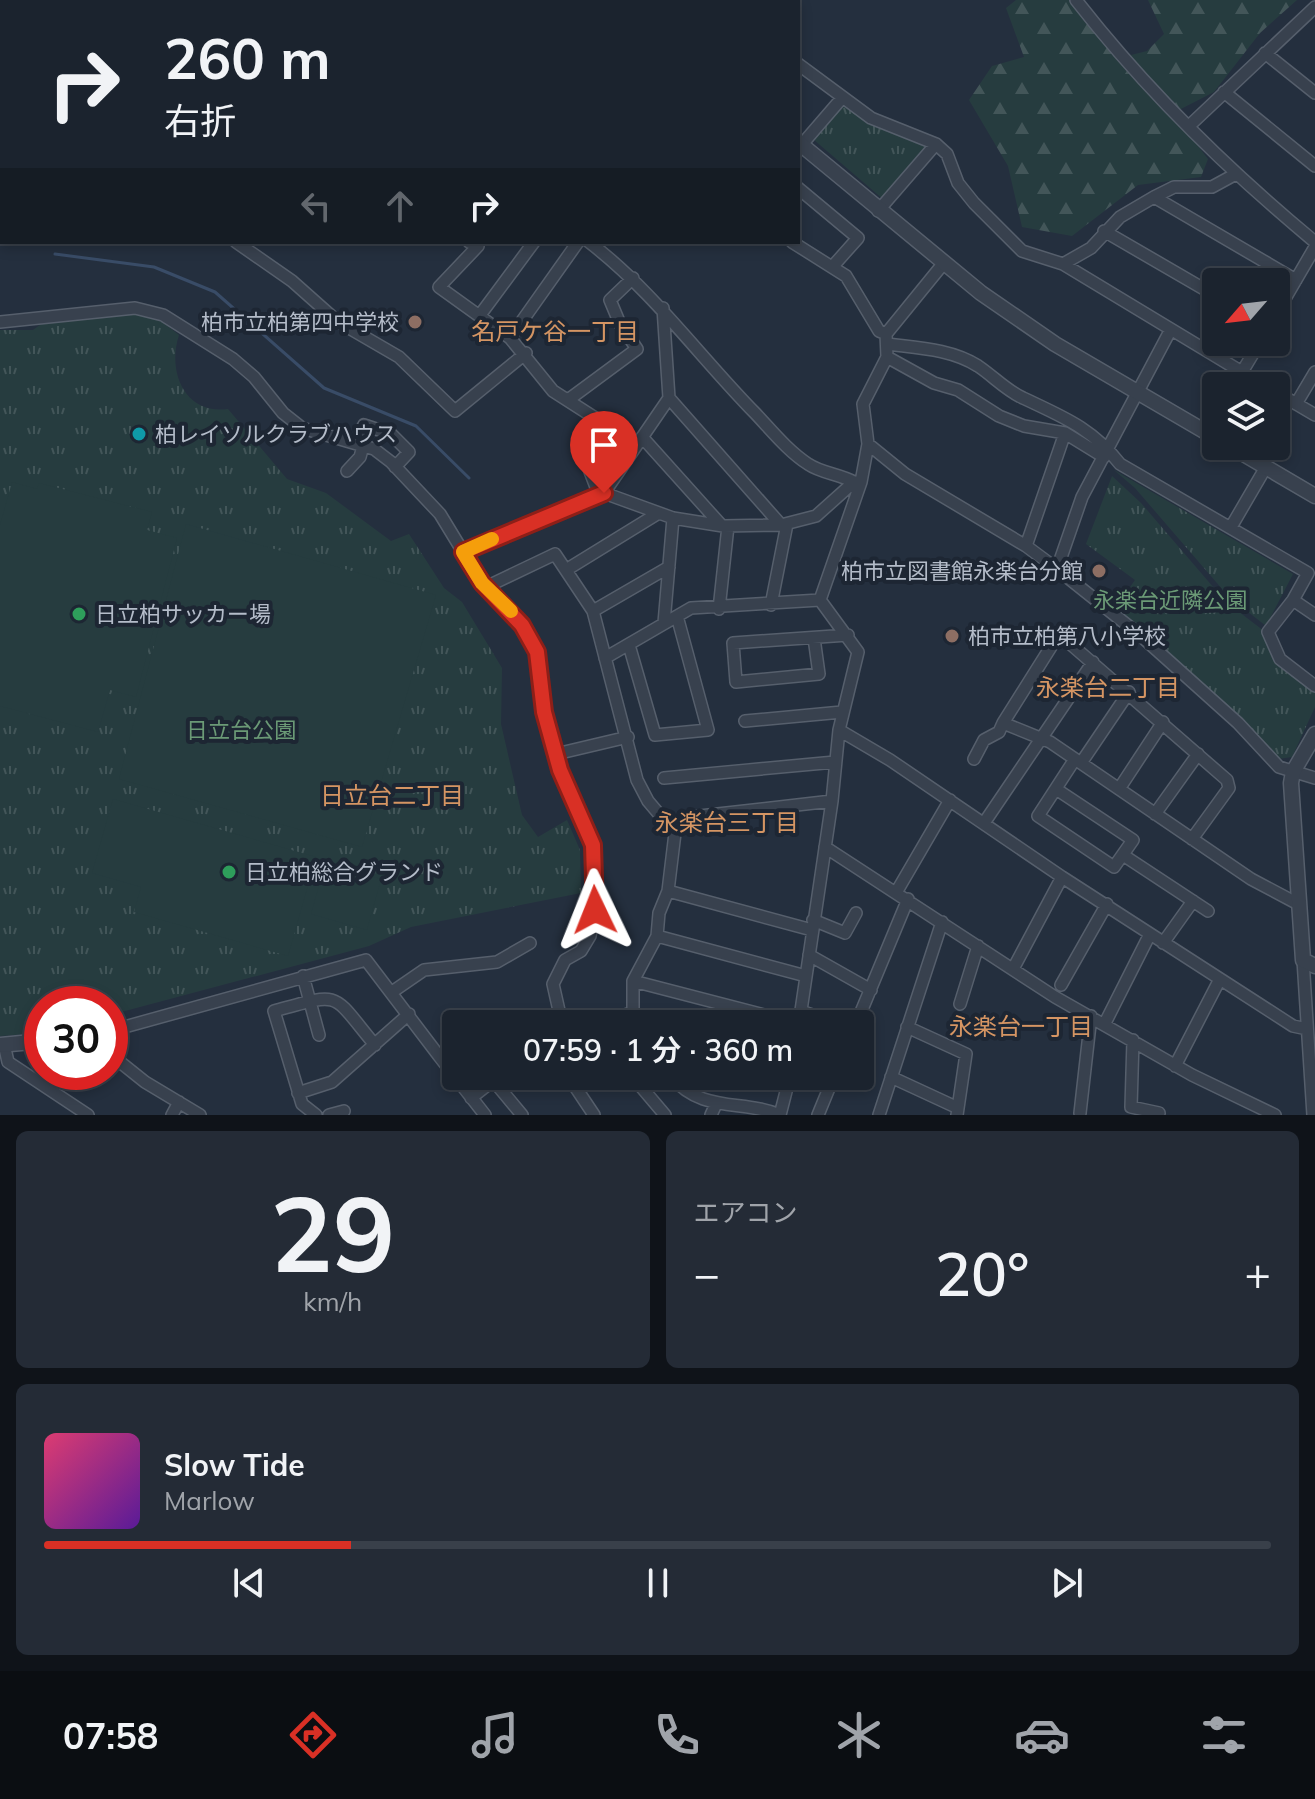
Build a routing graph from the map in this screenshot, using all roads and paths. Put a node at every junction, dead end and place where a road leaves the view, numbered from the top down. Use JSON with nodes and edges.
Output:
{"nodes":[{"id":1,"x":1076,"y":0,"type":"edge"},
{"id":2,"x":1312,"y":14,"type":"edge"},
{"id":3,"x":1265,"y":53,"type":"junction"},
{"id":4,"x":800,"y":66,"type":"edge"},
{"id":5,"x":1224,"y":92,"type":"junction"},
{"id":6,"x":1315,"y":93,"type":"edge"},
{"id":7,"x":842,"y":98,"type":"junction"},
{"id":8,"x":1189,"y":126,"type":"junction"},
{"id":9,"x":800,"y":144,"type":"edge"},
{"id":10,"x":936,"y":144,"type":"junction"},
{"id":11,"x":800,"y":146,"type":"edge"},
{"id":12,"x":1315,"y":166,"type":"edge"},
{"id":13,"x":1234,"y":175,"type":"junction"},
{"id":14,"x":800,"y":190,"type":"edge"},
{"id":15,"x":1154,"y":197,"type":"junction"},
{"id":16,"x":878,"y":211,"type":"junction"},
{"id":17,"x":1104,"y":231,"type":"junction"},
{"id":18,"x":239,"y":244,"type":"edge"},
{"id":19,"x":474,"y":244,"type":"edge"},
{"id":20,"x":533,"y":244,"type":"edge"},
{"id":21,"x":577,"y":244,"type":"edge"},
{"id":22,"x":591,"y":244,"type":"edge"},
{"id":23,"x":795,"y":244,"type":"edge"},
{"id":24,"x":1315,"y":244,"type":"edge"},
{"id":25,"x":943,"y":264,"type":"junction"},
{"id":26,"x":1063,"y":264,"type":"junction"},
{"id":27,"x":833,"y":266,"type":"junction"},
{"id":28,"x":633,"y":278,"type":"junction"},
{"id":29,"x":1296,"y":280,"type":"junction"},
{"id":30,"x":1202,"y":288,"type":"edge"},
{"id":31,"x":1290,"y":290,"type":"edge"},
{"id":32,"x":663,"y":308,"type":"junction"},
{"id":33,"x":480,"y":315,"type":"junction"},
{"id":34,"x":0,"y":322,"type":"edge"},
{"id":35,"x":1170,"y":331,"type":"junction"},
{"id":36,"x":510,"y":338,"type":"junction"},
{"id":37,"x":887,"y":339,"type":"junction"},
{"id":38,"x":526,"y":353,"type":"junction"},
{"id":39,"x":1252,"y":356,"type":"edge"},
{"id":40,"x":887,"y":357,"type":"junction"},
{"id":41,"x":1242,"y":372,"type":"joint"},
{"id":42,"x":1315,"y":372,"type":"edge"},
{"id":43,"x":1135,"y":391,"type":"junction"},
{"id":44,"x":669,"y":398,"type":"junction"},
{"id":45,"x":568,"y":400,"type":"junction"},
{"id":46,"x":1290,"y":400,"type":"edge"},
{"id":47,"x":1296,"y":404,"type":"junction"},
{"id":48,"x":1315,"y":415,"type":"edge"},
{"id":49,"x":1202,"y":430,"type":"edge"},
{"id":50,"x":1065,"y":433,"type":"junction"},
{"id":51,"x":642,"y":437,"type":"junction"},
{"id":52,"x":868,"y":444,"type":"junction"},
{"id":53,"x":358,"y":445,"type":"junction"},
{"id":54,"x":1106,"y":453,"type":"junction"},
{"id":55,"x":1254,"y":460,"type":"edge"},
{"id":56,"x":395,"y":467,"type":"junction"},
{"id":57,"x":1266,"y":467,"type":"junction"},
{"id":58,"x":347,"y":471,"type":"dead end"},
{"id":59,"x":857,"y":482,"type":"junction"},
{"id":60,"x":601,"y":494,"type":"junction"},
{"id":61,"x":1315,"y":496,"type":"edge"},
{"id":62,"x":657,"y":514,"type":"junction"},
{"id":63,"x":673,"y":518,"type":"junction"},
{"id":64,"x":784,"y":524,"type":"junction"},
{"id":65,"x":725,"y":526,"type":"junction"},
{"id":66,"x":1231,"y":527,"type":"junction"},
{"id":67,"x":1026,"y":546,"type":"junction"},
{"id":68,"x":463,"y":552,"type":"junction"},
{"id":69,"x":669,"y":567,"type":"junction"},
{"id":70,"x":1057,"y":569,"type":"junction"},
{"id":71,"x":566,"y":570,"type":"junction"},
{"id":72,"x":488,"y":586,"type":"junction"},
{"id":73,"x":820,"y":600,"type":"junction"},
{"id":74,"x":1293,"y":600,"type":"junction"},
{"id":75,"x":771,"y":605,"type":"junction"},
{"id":76,"x":719,"y":609,"type":"junction"},
{"id":77,"x":593,"y":611,"type":"junction"},
{"id":78,"x":1315,"y":615,"type":"edge"},
{"id":79,"x":677,"y":616,"type":"junction"},
{"id":80,"x":664,"y":623,"type":"junction"},
{"id":81,"x":848,"y":635,"type":"junction"},
{"id":82,"x":814,"y":638,"type":"junction"},
{"id":83,"x":629,"y":645,"type":"junction"},
{"id":84,"x":605,"y":658,"type":"junction"},
{"id":85,"x":1093,"y":662,"type":"junction"},
{"id":86,"x":1315,"y":686,"type":"edge"},
{"id":87,"x":1129,"y":692,"type":"junction"},
{"id":88,"x":842,"y":712,"type":"junction"},
{"id":89,"x":745,"y":721,"type":"dead end"},
{"id":90,"x":1163,"y":722,"type":"junction"},
{"id":91,"x":1003,"y":723,"type":"junction"},
{"id":92,"x":839,"y":730,"type":"junction"},
{"id":93,"x":1315,"y":734,"type":"edge"},
{"id":94,"x":628,"y":737,"type":"junction"},
{"id":95,"x":1043,"y":740,"type":"junction"},
{"id":96,"x":556,"y":754,"type":"junction"},
{"id":97,"x":1198,"y":754,"type":"junction"},
{"id":98,"x":974,"y":759,"type":"dead end"},
{"id":99,"x":1078,"y":761,"type":"junction"},
{"id":100,"x":835,"y":762,"type":"junction"},
{"id":101,"x":1293,"y":772,"type":"junction"},
{"id":102,"x":664,"y":778,"type":"dead end"},
{"id":103,"x":1315,"y":778,"type":"edge"},
{"id":104,"x":1056,"y":789,"type":"junction"},
{"id":105,"x":1119,"y":789,"type":"junction"},
{"id":106,"x":950,"y":800,"type":"junction"},
{"id":107,"x":832,"y":801,"type":"junction"},
{"id":108,"x":1155,"y":814,"type":"junction"},
{"id":109,"x":984,"y":823,"type":"junction"},
{"id":110,"x":675,"y":833,"type":"junction"},
{"id":111,"x":1192,"y":839,"type":"junction"},
{"id":112,"x":825,"y":847,"type":"junction"},
{"id":113,"x":1123,"y":855,"type":"junction"},
{"id":114,"x":1062,"y":877,"type":"junction"},
{"id":115,"x":668,"y":891,"type":"junction"},
{"id":116,"x":902,"y":895,"type":"junction"},
{"id":117,"x":1193,"y":901,"type":"junction"},
{"id":118,"x":1107,"y":904,"type":"junction"},
{"id":119,"x":1300,"y":905,"type":"junction"},
{"id":120,"x":1208,"y":911,"type":"dead end"},
{"id":121,"x":856,"y":913,"type":"dead end"},
{"id":122,"x":942,"y":922,"type":"junction"},
{"id":123,"x":812,"y":925,"type":"junction"},
{"id":124,"x":1150,"y":934,"type":"junction"},
{"id":125,"x":657,"y":936,"type":"junction"},
{"id":126,"x":530,"y":943,"type":"dead end"},
{"id":127,"x":1163,"y":943,"type":"junction"},
{"id":128,"x":978,"y":946,"type":"junction"},
{"id":129,"x":809,"y":955,"type":"junction"},
{"id":130,"x":1309,"y":963,"type":"edge"},
{"id":131,"x":1013,"y":969,"type":"junction"},
{"id":132,"x":303,"y":976,"type":"junction"},
{"id":133,"x":806,"y":976,"type":"junction"},
{"id":134,"x":1220,"y":979,"type":"junction"},
{"id":135,"x":633,"y":981,"type":"junction"},
{"id":136,"x":1061,"y":985,"type":"dead end"},
{"id":137,"x":871,"y":990,"type":"junction"},
{"id":138,"x":392,"y":992,"type":"junction"},
{"id":139,"x":310,"y":1001,"type":"junction"},
{"id":140,"x":960,"y":1004,"type":"dead end"},
{"id":141,"x":559,"y":1010,"type":"edge"},
{"id":142,"x":633,"y":1010,"type":"edge"},
{"id":143,"x":745,"y":1010,"type":"edge"},
{"id":144,"x":801,"y":1010,"type":"edge"},
{"id":145,"x":862,"y":1010,"type":"edge"},
{"id":146,"x":409,"y":1014,"type":"junction"},
{"id":147,"x":1091,"y":1016,"type":"junction"},
{"id":148,"x":1105,"y":1023,"type":"junction"},
{"id":149,"x":128,"y":1026,"type":"edge"},
{"id":150,"x":907,"y":1027,"type":"junction"},
{"id":151,"x":1307,"y":1029,"type":"junction"},
{"id":152,"x":319,"y":1035,"type":"dead end"},
{"id":153,"x":1133,"y":1040,"type":"junction"},
{"id":154,"x":24,"y":1043,"type":"edge"},
{"id":155,"x":2,"y":1045,"type":"edge"},
{"id":156,"x":375,"y":1045,"type":"junction"},
{"id":157,"x":442,"y":1054,"type":"edge"},
{"id":158,"x":439,"y":1056,"type":"junction"},
{"id":159,"x":1312,"y":1057,"type":"edge"},
{"id":160,"x":1175,"y":1066,"type":"junction"},
{"id":161,"x":128,"y":1068,"type":"edge"},
{"id":162,"x":891,"y":1077,"type":"junction"},
{"id":163,"x":481,"y":1090,"type":"edge"},
{"id":164,"x":504,"y":1090,"type":"edge"},
{"id":165,"x":577,"y":1090,"type":"edge"},
{"id":166,"x":644,"y":1090,"type":"edge"},
{"id":167,"x":688,"y":1090,"type":"edge"},
{"id":168,"x":786,"y":1090,"type":"edge"},
{"id":169,"x":828,"y":1090,"type":"edge"},
{"id":170,"x":298,"y":1093,"type":"junction"},
{"id":171,"x":471,"y":1098,"type":"junction"},
{"id":172,"x":179,"y":1102,"type":"junction"},
{"id":173,"x":714,"y":1109,"type":"edge"},
{"id":174,"x":344,"y":1111,"type":"dead end"},
{"id":175,"x":958,"y":1112,"type":"edge"},
{"id":176,"x":1080,"y":1113,"type":"edge"},
{"id":177,"x":1159,"y":1113,"type":"edge"},
{"id":178,"x":88,"y":1115,"type":"edge"},
{"id":179,"x":172,"y":1115,"type":"edge"},
{"id":180,"x":200,"y":1115,"type":"edge"},
{"id":181,"x":316,"y":1115,"type":"edge"},
{"id":182,"x":329,"y":1115,"type":"edge"},
{"id":183,"x":485,"y":1115,"type":"edge"},
{"id":184,"x":522,"y":1115,"type":"edge"},
{"id":185,"x":594,"y":1115,"type":"edge"},
{"id":186,"x":665,"y":1115,"type":"edge"},
{"id":187,"x":780,"y":1115,"type":"edge"},
{"id":188,"x":818,"y":1115,"type":"edge"},
{"id":189,"x":879,"y":1115,"type":"edge"},
{"id":190,"x":1275,"y":1115,"type":"edge"},
{"id":191,"x":1313,"y":1115,"type":"edge"}],
"edges":[{"from":1,"to":8,"type":"street"},
{"from":2,"to":3,"type":"street"},
{"from":3,"to":5,"type":"street"},
{"from":3,"to":6,"type":"street"},
{"from":4,"to":7,"type":"street"},
{"from":5,"to":8,"type":"street"},
{"from":5,"to":12,"type":"street"},
{"from":7,"to":9,"type":"street"},
{"from":7,"to":10,"type":"street"},
{"from":8,"to":13,"type":"street"},
{"from":10,"to":16,"type":"street"},
{"from":10,"to":26,"type":"street"},
{"from":11,"to":16,"type":"street"},
{"from":13,"to":15,"type":"street"},
{"from":13,"to":24,"type":"street"},
{"from":14,"to":27,"type":"street"},
{"from":15,"to":17,"type":"street"},
{"from":15,"to":29,"type":"street"},
{"from":16,"to":25,"type":"street"},
{"from":17,"to":26,"type":"street"},
{"from":17,"to":30,"type":"street"},
{"from":18,"to":38,"type":"street"},
{"from":19,"to":33,"type":"street"},
{"from":20,"to":33,"type":"street"},
{"from":21,"to":36,"type":"street"},
{"from":22,"to":28,"type":"street"},
{"from":23,"to":27,"type":"street"},
{"from":24,"to":29,"type":"street"},
{"from":25,"to":37,"type":"street"},
{"from":25,"to":43,"type":"street"},
{"from":26,"to":35,"type":"street"},
{"from":27,"to":37,"type":"street"},
{"from":28,"to":32,"type":"street"},
{"from":28,"to":45,"type":"street"},
{"from":29,"to":31,"type":"street"},
{"from":32,"to":44,"type":"street"},
{"from":32,"to":59,"type":"street"},
{"from":33,"to":36,"type":"street"},
{"from":34,"to":53,"type":"street"},
{"from":35,"to":41,"type":"street"},
{"from":35,"to":43,"type":"street"},
{"from":36,"to":38,"type":"street"},
{"from":37,"to":40,"type":"street"},
{"from":37,"to":54,"type":"street"},
{"from":38,"to":45,"type":"street"},
{"from":39,"to":41,"type":"street"},
{"from":40,"to":50,"type":"street"},
{"from":40,"to":52,"type":"street"},
{"from":42,"to":47,"type":"street"},
{"from":43,"to":49,"type":"street"},
{"from":43,"to":54,"type":"street"},
{"from":44,"to":51,"type":"street"},
{"from":44,"to":64,"type":"street"},
{"from":45,"to":60,"type":"street"},
{"from":46,"to":47,"type":"street"},
{"from":47,"to":48,"type":"street"},
{"from":50,"to":54,"type":"street"},
{"from":50,"to":67,"type":"street"},
{"from":51,"to":60,"type":"street"},
{"from":51,"to":65,"type":"street"},
{"from":52,"to":59,"type":"street"},
{"from":52,"to":67,"type":"street"},
{"from":53,"to":56,"type":"street"},
{"from":53,"to":56,"type":"street"},
{"from":53,"to":58,"type":"street"},
{"from":54,"to":66,"type":"street"},
{"from":54,"to":70,"type":"street"},
{"from":55,"to":57,"type":"street"},
{"from":56,"to":68,"type":"street"},
{"from":57,"to":61,"type":"street"},
{"from":57,"to":66,"type":"street"},
{"from":59,"to":64,"type":"street"},
{"from":59,"to":73,"type":"street"},
{"from":60,"to":62,"type":"street"},
{"from":60,"to":68,"type":"street"},
{"from":62,"to":63,"type":"street"},
{"from":62,"to":71,"type":"street"},
{"from":63,"to":65,"type":"street"},
{"from":63,"to":69,"type":"street"},
{"from":64,"to":65,"type":"street"},
{"from":64,"to":75,"type":"street"},
{"from":65,"to":76,"type":"street"},
{"from":66,"to":74,"type":"street"},
{"from":67,"to":70,"type":"street"},
{"from":68,"to":72,"type":"street"},
{"from":69,"to":77,"type":"street"},
{"from":69,"to":80,"type":"street"},
{"from":70,"to":101,"type":"street"},
{"from":71,"to":72,"type":"street"},
{"from":71,"to":77,"type":"street"},
{"from":72,"to":96,"type":"street"},
{"from":73,"to":75,"type":"street"},
{"from":73,"to":81,"type":"street"},
{"from":74,"to":78,"type":"street"},
{"from":74,"to":86,"type":"street"},
{"from":75,"to":76,"type":"street"},
{"from":76,"to":79,"type":"street"},
{"from":77,"to":84,"type":"street"},
{"from":79,"to":80,"type":"street"},
{"from":79,"to":83,"type":"street"},
{"from":80,"to":83,"type":"street"},
{"from":81,"to":82,"type":"street"},
{"from":81,"to":88,"type":"street"},
{"from":82,"to":82,"type":"street"},
{"from":83,"to":84,"type":"street"},
{"from":84,"to":94,"type":"street"},
{"from":85,"to":87,"type":"street"},
{"from":85,"to":91,"type":"street"},
{"from":85,"to":95,"type":"street"},
{"from":87,"to":90,"type":"street"},
{"from":87,"to":99,"type":"street"},
{"from":88,"to":89,"type":"street"},
{"from":88,"to":92,"type":"street"},
{"from":90,"to":97,"type":"street"},
{"from":90,"to":105,"type":"street"},
{"from":91,"to":95,"type":"street"},
{"from":91,"to":98,"type":"street"},
{"from":92,"to":100,"type":"street"},
{"from":92,"to":106,"type":"street"},
{"from":93,"to":101,"type":"street"},
{"from":94,"to":96,"type":"street"},
{"from":94,"to":110,"type":"street"},
{"from":95,"to":99,"type":"street"},
{"from":95,"to":109,"type":"street"},
{"from":96,"to":141,"type":"street"},
{"from":97,"to":108,"type":"street"},
{"from":97,"to":111,"type":"street"},
{"from":99,"to":104,"type":"street"},
{"from":99,"to":105,"type":"street"},
{"from":100,"to":102,"type":"street"},
{"from":100,"to":107,"type":"street"},
{"from":101,"to":103,"type":"street"},
{"from":101,"to":119,"type":"street"},
{"from":104,"to":113,"type":"street"},
{"from":104,"to":113,"type":"street"},
{"from":105,"to":108,"type":"street"},
{"from":106,"to":109,"type":"street"},
{"from":106,"to":116,"type":"street"},
{"from":107,"to":110,"type":"street"},
{"from":107,"to":112,"type":"street"},
{"from":108,"to":111,"type":"street"},
{"from":109,"to":114,"type":"street"},
{"from":110,"to":115,"type":"street"},
{"from":111,"to":119,"type":"street"},
{"from":112,"to":116,"type":"street"},
{"from":112,"to":123,"type":"street"},
{"from":113,"to":117,"type":"street"},
{"from":114,"to":118,"type":"street"},
{"from":114,"to":131,"type":"street"},
{"from":115,"to":123,"type":"street"},
{"from":115,"to":125,"type":"street"},
{"from":116,"to":122,"type":"street"},
{"from":116,"to":137,"type":"street"},
{"from":117,"to":120,"type":"street"},
{"from":117,"to":127,"type":"street"},
{"from":118,"to":124,"type":"street"},
{"from":118,"to":136,"type":"street"},
{"from":119,"to":130,"type":"street"},
{"from":121,"to":123,"type":"street"},
{"from":122,"to":128,"type":"street"},
{"from":122,"to":150,"type":"street"},
{"from":123,"to":129,"type":"street"},
{"from":124,"to":127,"type":"street"},
{"from":124,"to":148,"type":"street"},
{"from":125,"to":133,"type":"street"},
{"from":125,"to":135,"type":"street"},
{"from":126,"to":138,"type":"street"},
{"from":127,"to":134,"type":"street"},
{"from":128,"to":131,"type":"street"},
{"from":128,"to":140,"type":"street"},
{"from":129,"to":133,"type":"street"},
{"from":129,"to":137,"type":"street"},
{"from":130,"to":151,"type":"street"},
{"from":131,"to":147,"type":"street"},
{"from":132,"to":138,"type":"street"},
{"from":132,"to":139,"type":"street"},
{"from":132,"to":149,"type":"street"},
{"from":133,"to":144,"type":"street"},
{"from":134,"to":151,"type":"street"},
{"from":134,"to":160,"type":"street"},
{"from":135,"to":142,"type":"street"},
{"from":135,"to":143,"type":"street"},
{"from":137,"to":145,"type":"street"},
{"from":138,"to":146,"type":"street"},
{"from":139,"to":152,"type":"street"},
{"from":139,"to":156,"type":"street"},
{"from":139,"to":170,"type":"street"},
{"from":146,"to":156,"type":"street"},
{"from":146,"to":158,"type":"street"},
{"from":147,"to":148,"type":"street"},
{"from":147,"to":176,"type":"street"},
{"from":148,"to":153,"type":"street"},
{"from":150,"to":162,"type":"street"},
{"from":150,"to":175,"type":"street"},
{"from":151,"to":159,"type":"street"},
{"from":153,"to":160,"type":"street"},
{"from":153,"to":177,"type":"street"},
{"from":154,"to":155,"type":"street"},
{"from":155,"to":178,"type":"street"},
{"from":156,"to":170,"type":"street"},
{"from":157,"to":158,"type":"street"},
{"from":158,"to":171,"type":"street"},
{"from":159,"to":191,"type":"street"},
{"from":160,"to":190,"type":"street"},
{"from":161,"to":172,"type":"street"},
{"from":162,"to":175,"type":"street"},
{"from":162,"to":189,"type":"street"},
{"from":163,"to":171,"type":"street"},
{"from":164,"to":184,"type":"street"},
{"from":165,"to":185,"type":"street"},
{"from":166,"to":186,"type":"street"},
{"from":167,"to":173,"type":"street"},
{"from":168,"to":187,"type":"street"},
{"from":169,"to":188,"type":"street"},
{"from":170,"to":181,"type":"street"},
{"from":171,"to":183,"type":"street"},
{"from":172,"to":179,"type":"street"},
{"from":172,"to":180,"type":"street"},
{"from":173,"to":187,"type":"street"},
{"from":174,"to":182,"type":"street"}]}
